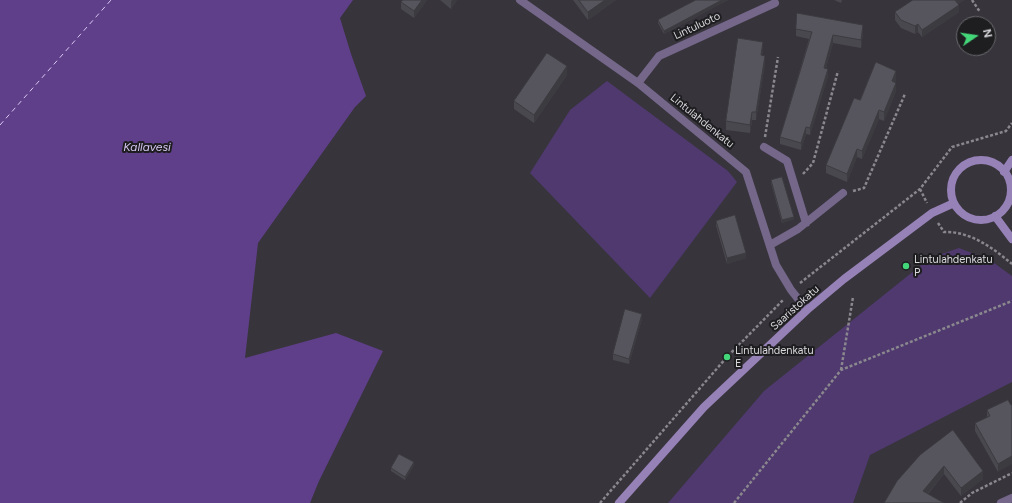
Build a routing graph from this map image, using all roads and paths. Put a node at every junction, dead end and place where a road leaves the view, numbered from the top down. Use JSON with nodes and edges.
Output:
{"nodes":[{"id":1,"x":520,"y":0,"type":"edge"},
{"id":2,"x":972,"y":0,"type":"edge"},
{"id":3,"x":774,"y":3,"type":"dead end"},
{"id":4,"x":980,"y":12,"type":"dead end"},
{"id":5,"x":778,"y":57,"type":"dead end"},
{"id":6,"x":838,"y":71,"type":"dead end"},
{"id":7,"x":638,"y":83,"type":"junction"},
{"id":8,"x":905,"y":94,"type":"dead end"},
{"id":9,"x":764,"y":147,"type":"joint"},
{"id":10,"x":1012,"y":160,"type":"edge"},
{"id":11,"x":1004,"y":172,"type":"junction"},
{"id":12,"x":794,"y":183,"type":"junction"},
{"id":13,"x":843,"y":193,"type":"joint"},
{"id":14,"x":954,"y":203,"type":"junction"},
{"id":15,"x":995,"y":216,"type":"junction"},
{"id":16,"x":806,"y":223,"type":"junction"},
{"id":17,"x":944,"y":232,"type":"dead end"},
{"id":18,"x":1012,"y":239,"type":"edge"},
{"id":19,"x":770,"y":245,"type":"junction"},
{"id":20,"x":1012,"y":264,"type":"edge"},
{"id":21,"x":853,"y":297,"type":"dead end"},
{"id":22,"x":1012,"y":301,"type":"edge"},
{"id":23,"x":806,"y":310,"type":"junction"},
{"id":24,"x":841,"y":370,"type":"junction"},
{"id":25,"x":1012,"y":473,"type":"edge"},
{"id":26,"x":1012,"y":498,"type":"edge"},
{"id":27,"x":619,"y":503,"type":"edge"},
{"id":28,"x":734,"y":503,"type":"edge"},
{"id":29,"x":960,"y":503,"type":"edge"},
{"id":30,"x":1001,"y":503,"type":"edge"}],
"edges":[{"from":1,"to":7,"type":"street","name":"Lintulahdenkatu"},
{"from":2,"to":4,"type":"path"},
{"from":3,"to":7,"type":"street","name":"Lintuluoto"},
{"from":5,"to":9,"type":"path"},
{"from":6,"to":12,"type":"path"},
{"from":7,"to":19,"type":"street","name":"Lintulahdenkatu"},
{"from":8,"to":13,"type":"path"},
{"from":9,"to":12,"type":"street"},
{"from":10,"to":11,"type":"main road"},
{"from":11,"to":14,"type":"main road"},
{"from":11,"to":15,"type":"main road"},
{"from":12,"to":16,"type":"street"},
{"from":13,"to":16,"type":"street"},
{"from":14,"to":15,"type":"main road"},
{"from":14,"to":23,"type":"main road","name":"Saaristokatu"},
{"from":15,"to":18,"type":"main road"},
{"from":16,"to":19,"type":"street"},
{"from":17,"to":20,"type":"path"},
{"from":19,"to":23,"type":"street","name":"Lintulahdenkatu"},
{"from":21,"to":24,"type":"path"},
{"from":22,"to":24,"type":"path"},
{"from":23,"to":27,"type":"main road","name":"Saaristokatu"},
{"from":24,"to":28,"type":"path"},
{"from":25,"to":29,"type":"path"},
{"from":26,"to":30,"type":"street"}]}
